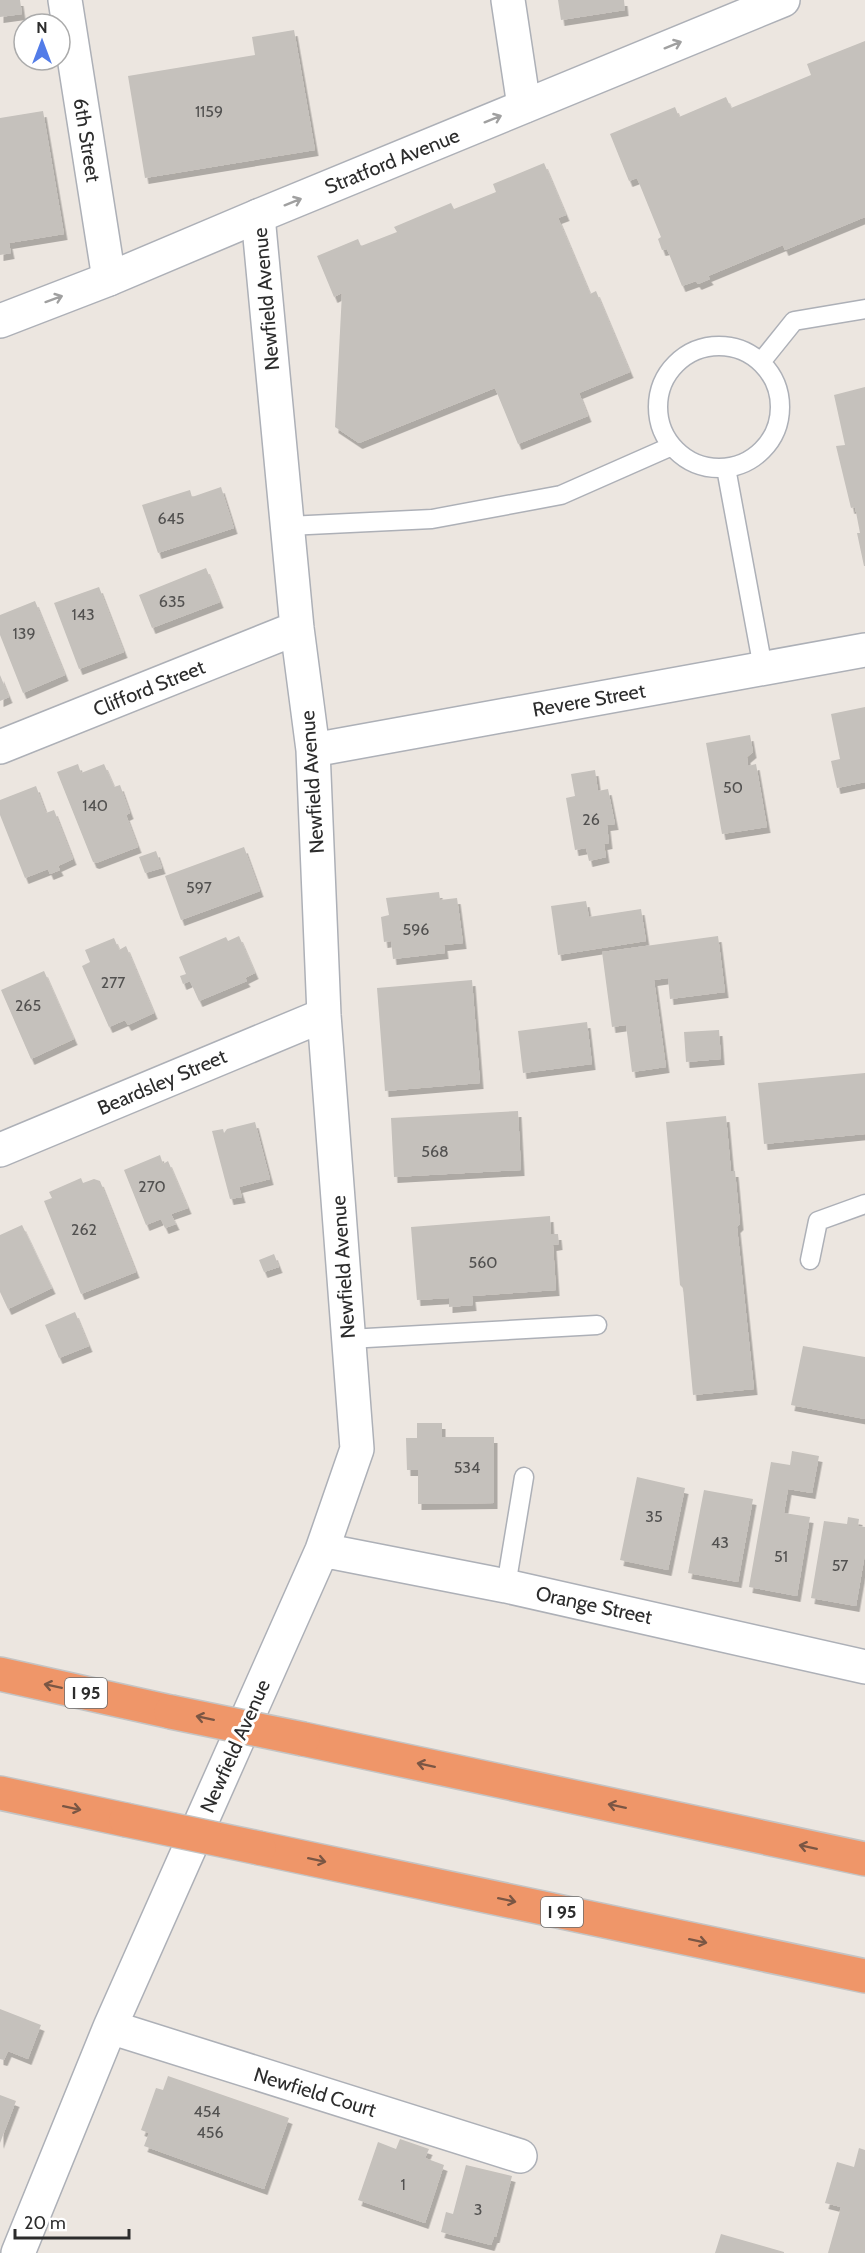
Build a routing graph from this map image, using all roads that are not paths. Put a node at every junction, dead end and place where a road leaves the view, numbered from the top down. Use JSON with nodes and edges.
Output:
{"nodes":[{"id":1,"x":65,"y":0,"type":"edge"},
{"id":2,"x":508,"y":0,"type":"edge"},
{"id":3,"x":783,"y":0,"type":"edge"},
{"id":4,"x":524,"y":106,"type":"junction"},
{"id":5,"x":258,"y":216,"type":"junction"},
{"id":6,"x":109,"y":279,"type":"junction"},
{"id":7,"x":865,"y":309,"type":"edge"},
{"id":8,"x":0,"y":321,"type":"edge"},
{"id":9,"x":761,"y":362,"type":"junction"},
{"id":10,"x":672,"y":446,"type":"junction"},
{"id":11,"x":726,"y":468,"type":"junction"},
{"id":12,"x":288,"y":526,"type":"junction"},
{"id":13,"x":297,"y":628,"type":"junction"},
{"id":14,"x":865,"y":650,"type":"edge"},
{"id":15,"x":763,"y":668,"type":"junction"},
{"id":16,"x":0,"y":747,"type":"edge"},
{"id":17,"x":313,"y":750,"type":"junction"},
{"id":18,"x":324,"y":1015,"type":"junction"},
{"id":19,"x":0,"y":1150,"type":"edge"},
{"id":20,"x":865,"y":1204,"type":"edge"},
{"id":21,"x":810,"y":1260,"type":"dead end"},
{"id":22,"x":597,"y":1324,"type":"dead end"},
{"id":23,"x":349,"y":1339,"type":"junction"},
{"id":24,"x":524,"y":1477,"type":"dead end"},
{"id":25,"x":322,"y":1550,"type":"junction"},
{"id":26,"x":506,"y":1586,"type":"junction"},
{"id":27,"x":865,"y":1667,"type":"edge"},
{"id":28,"x":0,"y":1674,"type":"edge"},
{"id":29,"x":6,"y":1794,"type":"edge"},
{"id":30,"x":865,"y":1859,"type":"edge"},
{"id":31,"x":865,"y":1976,"type":"edge"},
{"id":32,"x":110,"y":2027,"type":"junction"},
{"id":33,"x":520,"y":2156,"type":"dead end"},
{"id":34,"x":18,"y":2253,"type":"edge"}],
"edges":[{"from":1,"to":6,"type":"street","name":"6th Street"},
{"from":2,"to":4,"type":"street"},
{"from":4,"to":3,"type":"street","name":"Stratford Avenue","one_way":true},
{"from":5,"to":4,"type":"street","name":"Stratford Avenue","one_way":true},
{"from":5,"to":6,"type":"street","name":"Stratford Avenue"},
{"from":5,"to":12,"type":"street","name":"Newfield Avenue"},
{"from":8,"to":6,"type":"street","name":"Stratford Avenue","one_way":true},
{"from":7,"to":9,"type":"lane"},
{"from":9,"to":10,"type":"lane"},
{"from":9,"to":11,"type":"lane"},
{"from":10,"to":11,"type":"lane"},
{"from":10,"to":12,"type":"lane"},
{"from":11,"to":15,"type":"lane"},
{"from":12,"to":13,"type":"street","name":"Newfield Avenue"},
{"from":13,"to":16,"type":"street","name":"Clifford Street"},
{"from":13,"to":17,"type":"street","name":"Newfield Avenue"},
{"from":14,"to":15,"type":"street","name":"Revere Street"},
{"from":15,"to":17,"type":"street","name":"Revere Street"},
{"from":17,"to":18,"type":"street","name":"Newfield Avenue"},
{"from":18,"to":19,"type":"street","name":"Beardsley Street"},
{"from":18,"to":23,"type":"street","name":"Newfield Avenue"},
{"from":20,"to":21,"type":"lane"},
{"from":22,"to":23,"type":"lane"},
{"from":23,"to":25,"type":"street","name":"Newfield Avenue"},
{"from":24,"to":26,"type":"lane"},
{"from":25,"to":26,"type":"street","name":"Orange Street"},
{"from":25,"to":32,"type":"street","name":"Newfield Avenue"},
{"from":26,"to":27,"type":"street","name":"Orange Street"},
{"from":30,"to":28,"type":"highway","number":"I 95","one_way":true,"bridge":true},
{"from":29,"to":31,"type":"highway","number":"I 95","one_way":true,"bridge":true},
{"from":32,"to":33,"type":"street","name":"Newfield Court"},
{"from":32,"to":34,"type":"street","name":"Newfield Avenue"}]}
